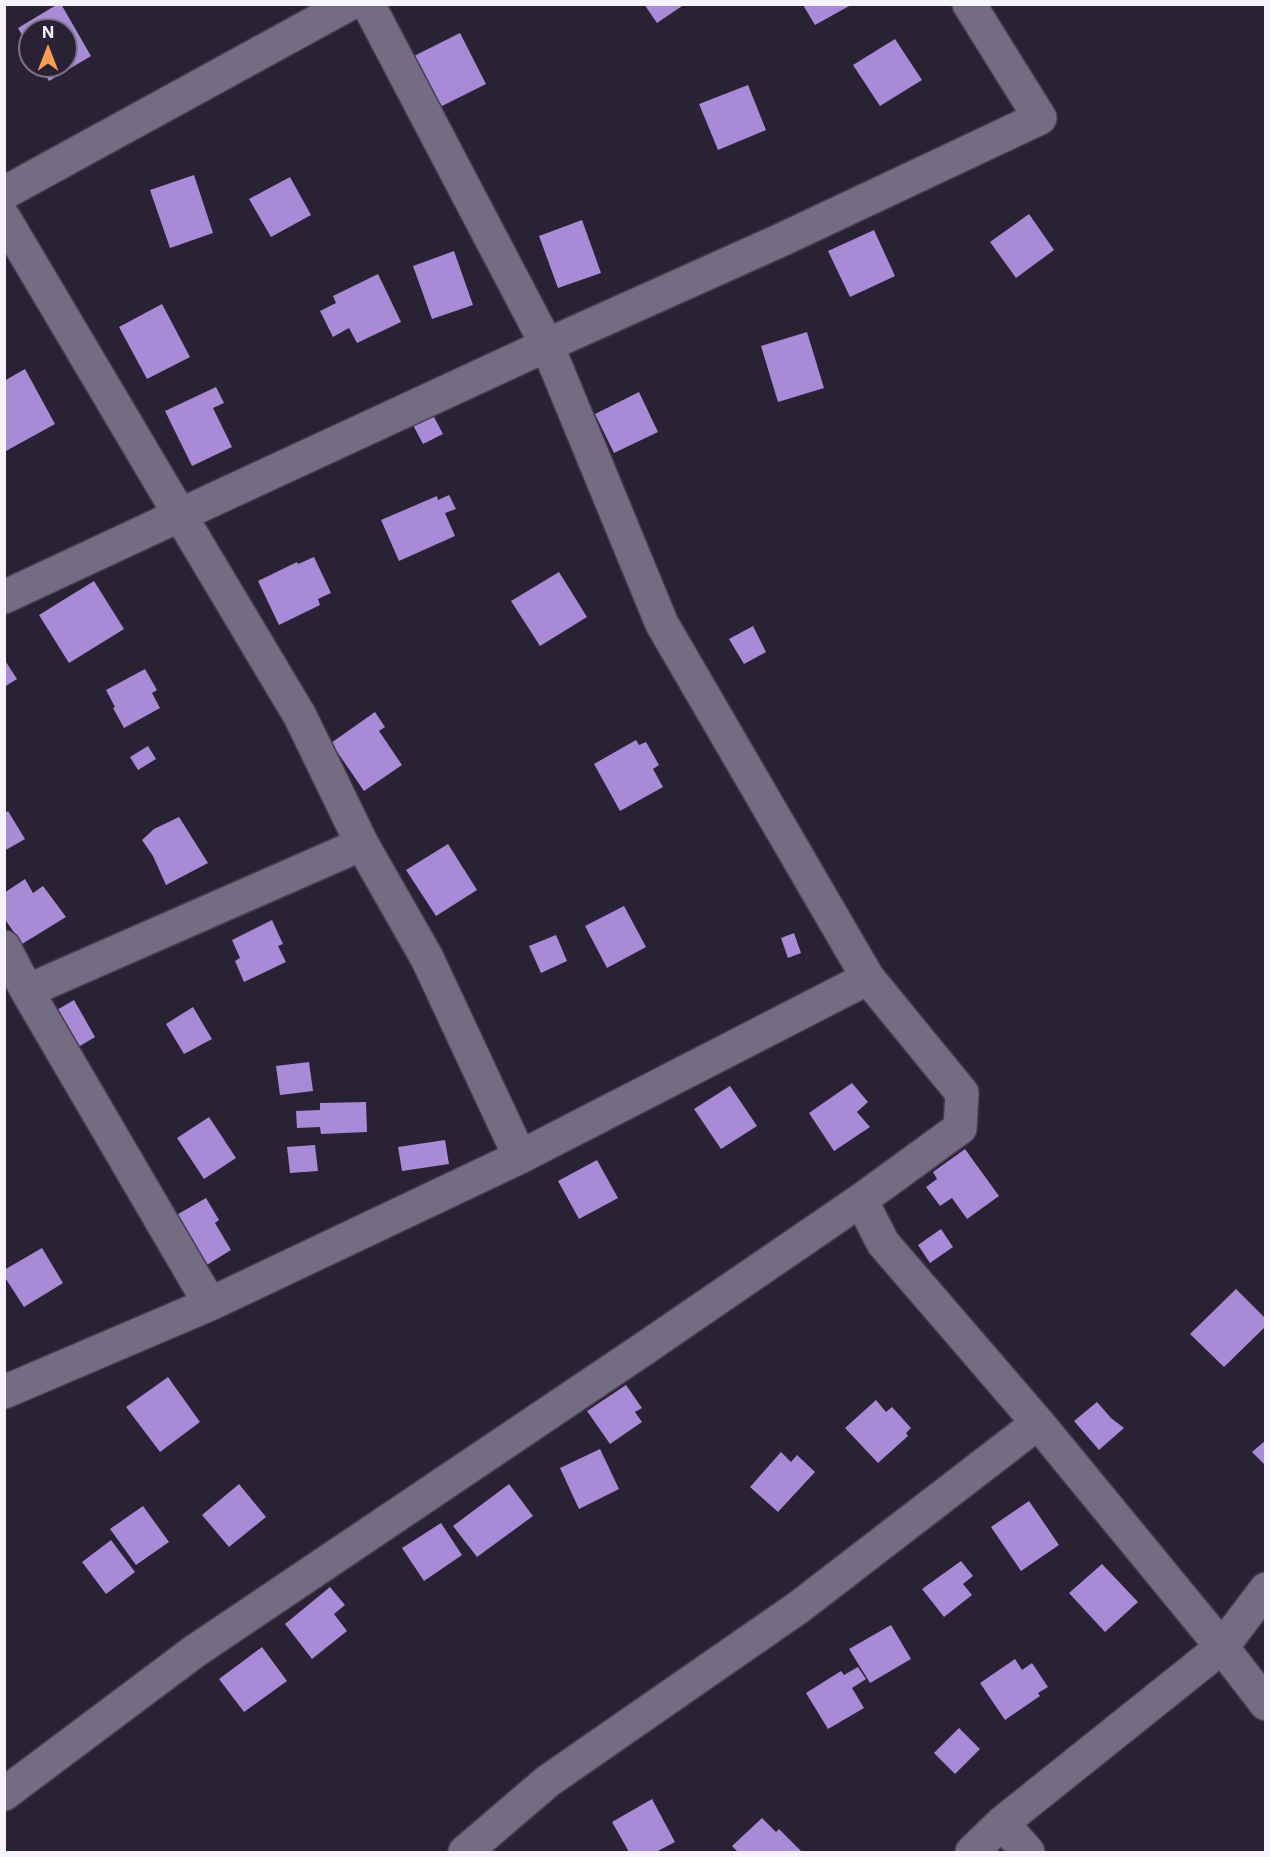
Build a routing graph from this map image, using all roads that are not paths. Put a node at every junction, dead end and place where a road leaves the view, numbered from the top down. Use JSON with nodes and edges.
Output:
{"nodes":[{"id":1,"x":350,"y":4,"type":"edge"},
{"id":2,"x":368,"y":4,"type":"edge"},
{"id":3,"x":969,"y":4,"type":"edge"},
{"id":4,"x":4,"y":193,"type":"edge"},
{"id":5,"x":4,"y":218,"type":"edge"},
{"id":6,"x":547,"y":345,"type":"junction"},
{"id":7,"x":180,"y":515,"type":"junction"},
{"id":8,"x":4,"y":597,"type":"edge"},
{"id":9,"x":362,"y":844,"type":"junction"},
{"id":10,"x":4,"y":947,"type":"edge"},
{"id":11,"x":868,"y":978,"type":"junction"},
{"id":12,"x":27,"y":991,"type":"junction"},
{"id":13,"x":520,"y":1157,"type":"junction"},
{"id":14,"x":861,"y":1200,"type":"junction"},
{"id":15,"x":210,"y":1304,"type":"junction"},
{"id":16,"x":4,"y":1392,"type":"edge"},
{"id":17,"x":1038,"y":1423,"type":"junction"},
{"id":18,"x":1266,"y":1588,"type":"edge"},
{"id":19,"x":1222,"y":1647,"type":"junction"},
{"id":20,"x":1266,"y":1704,"type":"edge"},
{"id":21,"x":4,"y":1794,"type":"edge"},
{"id":22,"x":1002,"y":1823,"type":"junction"},
{"id":23,"x":465,"y":1852,"type":"edge"},
{"id":24,"x":972,"y":1852,"type":"edge"},
{"id":25,"x":1028,"y":1852,"type":"edge"}],
"edges":[{"from":1,"to":4,"type":"street"},
{"from":2,"to":6,"type":"street"},
{"from":3,"to":6,"type":"street"},
{"from":5,"to":7,"type":"street"},
{"from":6,"to":7,"type":"street"},
{"from":6,"to":11,"type":"street"},
{"from":7,"to":8,"type":"street"},
{"from":7,"to":9,"type":"street"},
{"from":9,"to":12,"type":"street"},
{"from":9,"to":13,"type":"street"},
{"from":10,"to":12,"type":"street"},
{"from":11,"to":13,"type":"street"},
{"from":11,"to":14,"type":"street"},
{"from":12,"to":15,"type":"street"},
{"from":13,"to":15,"type":"street"},
{"from":14,"to":17,"type":"street"},
{"from":14,"to":21,"type":"street"},
{"from":15,"to":16,"type":"street"},
{"from":17,"to":19,"type":"street"},
{"from":17,"to":23,"type":"street"},
{"from":18,"to":19,"type":"street"},
{"from":19,"to":20,"type":"street"},
{"from":19,"to":22,"type":"street"},
{"from":22,"to":24,"type":"street"},
{"from":22,"to":25,"type":"street"}]}
